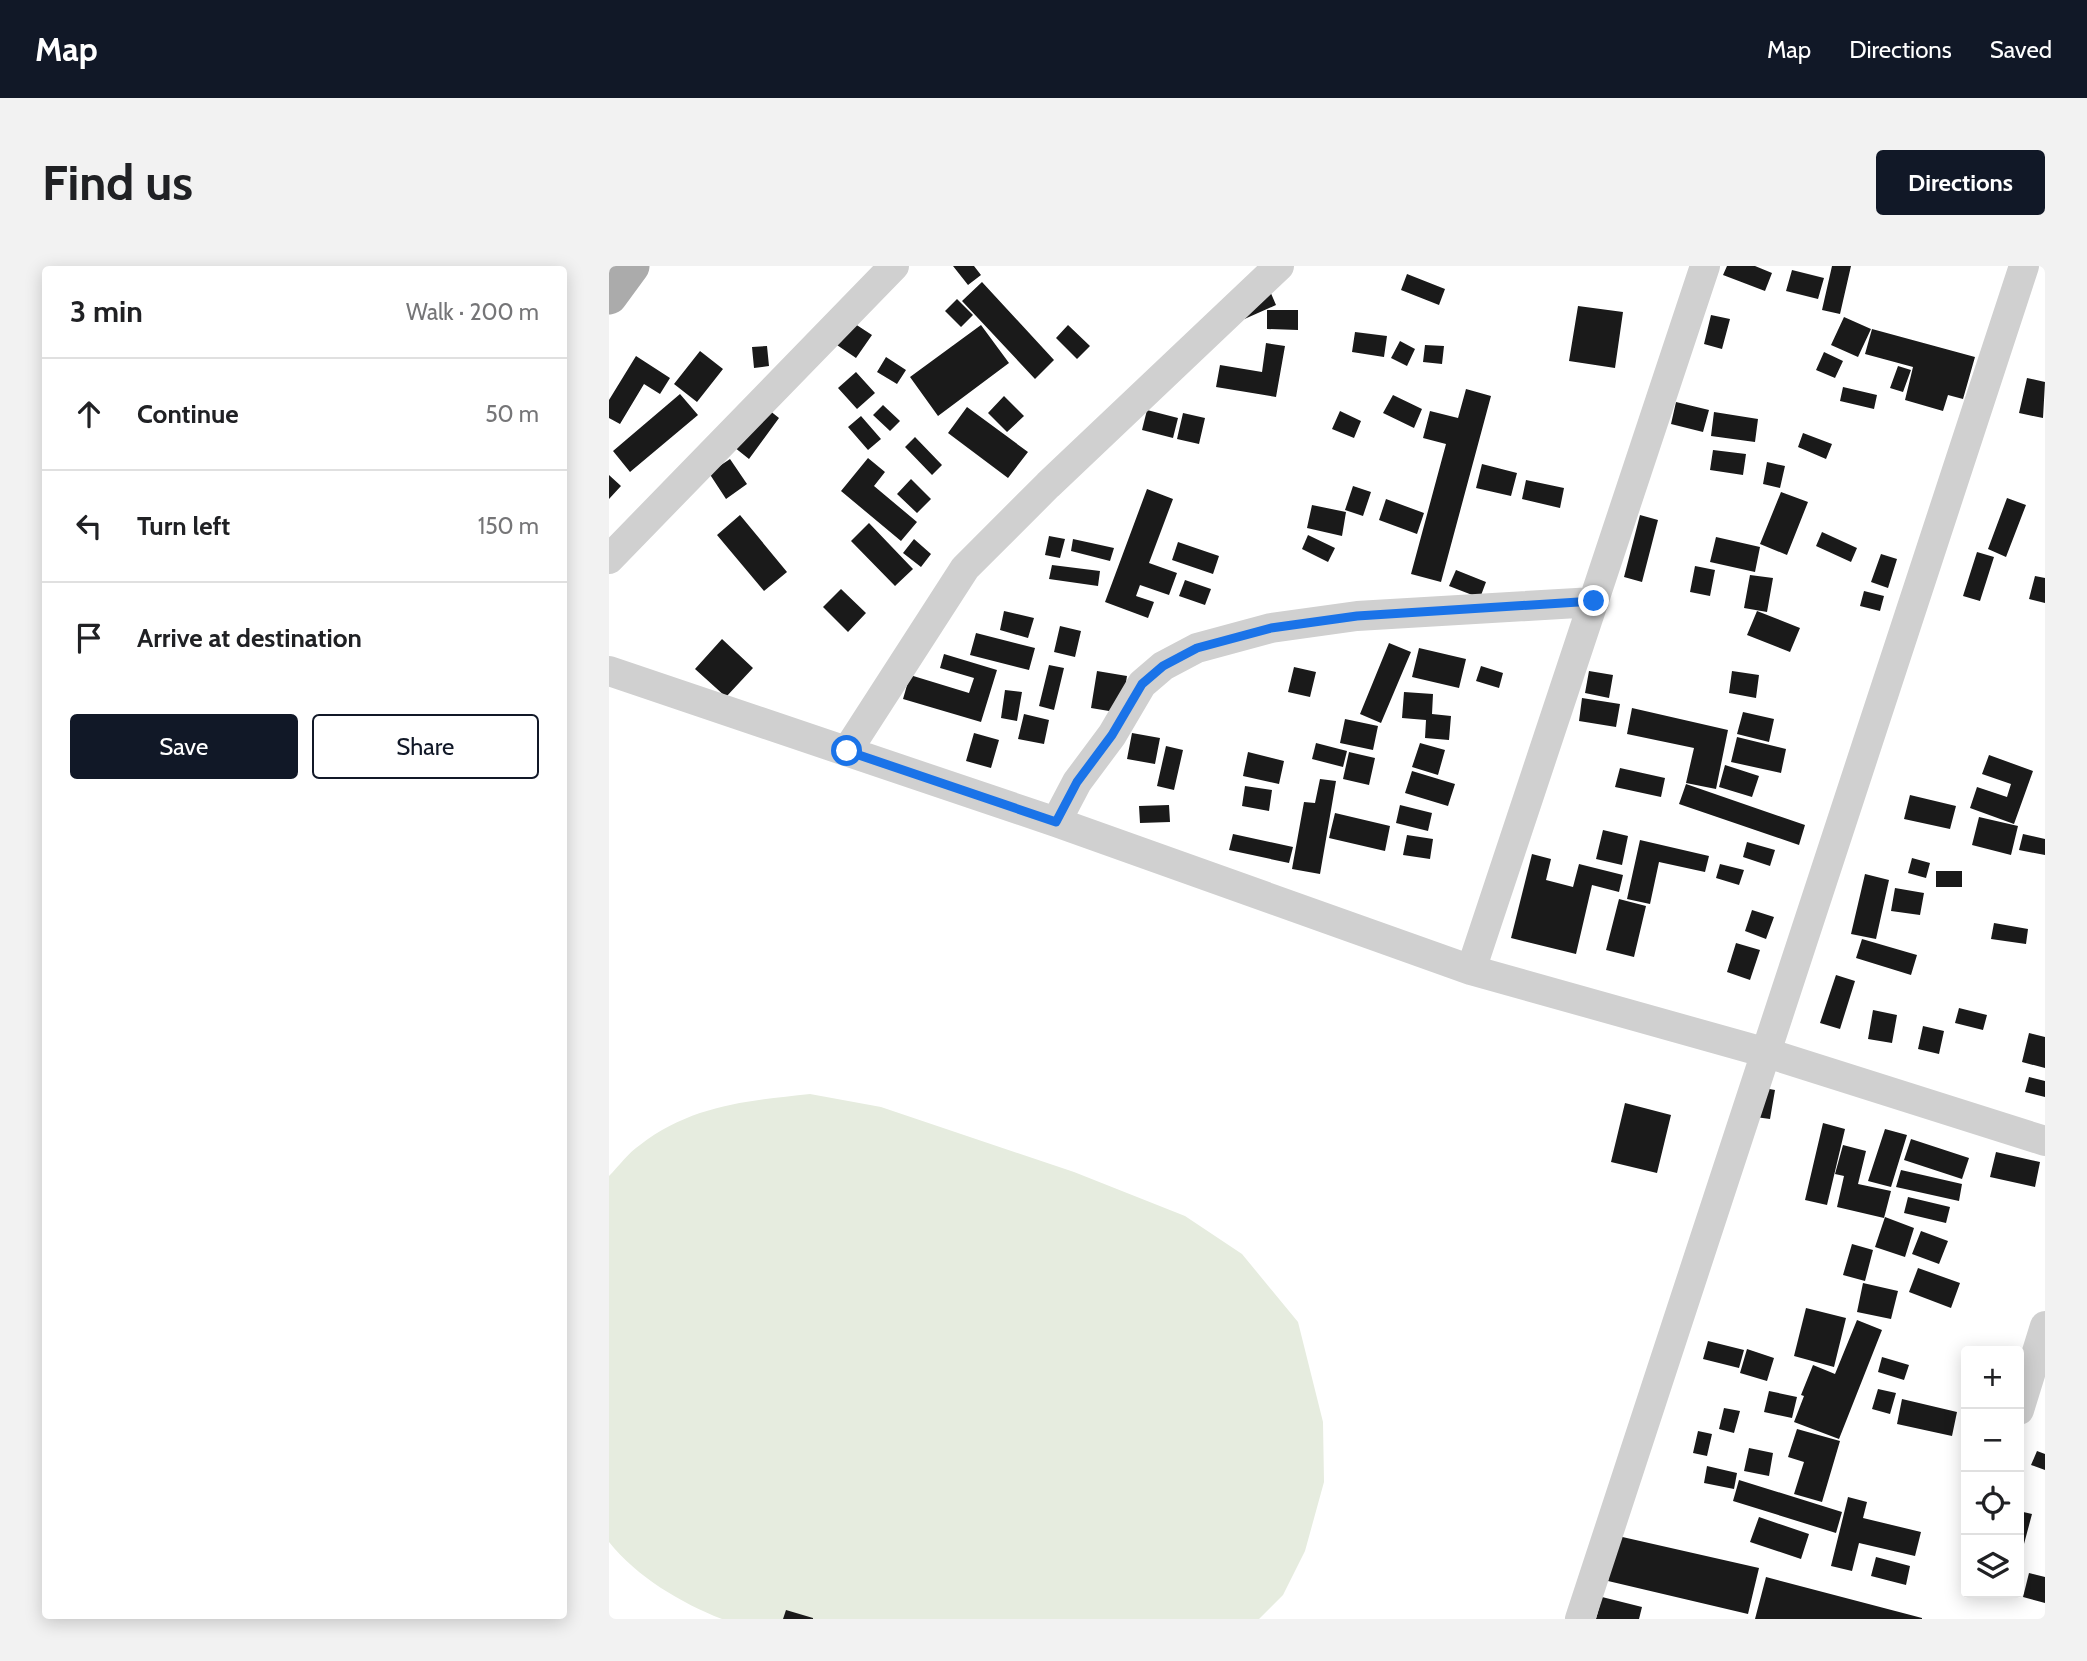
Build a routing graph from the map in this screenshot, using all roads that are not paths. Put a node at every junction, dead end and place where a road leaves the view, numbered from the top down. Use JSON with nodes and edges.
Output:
{"nodes":[{"id":1,"x":631,"y":266,"type":"edge"},
{"id":2,"x":894,"y":266,"type":"edge"},
{"id":3,"x":1279,"y":266,"type":"edge"},
{"id":4,"x":1705,"y":266,"type":"edge"},
{"id":5,"x":2024,"y":266,"type":"edge"},
{"id":6,"x":609,"y":296,"type":"edge"},
{"id":7,"x":609,"y":559,"type":"edge"},
{"id":8,"x":1594,"y":601,"type":"junction"},
{"id":9,"x":609,"y":671,"type":"edge"},
{"id":10,"x":847,"y":751,"type":"junction"},
{"id":11,"x":1056,"y":822,"type":"junction"},
{"id":12,"x":1471,"y":970,"type":"junction"},
{"id":13,"x":1767,"y":1053,"type":"junction"},
{"id":14,"x":2045,"y":1141,"type":"edge"},
{"id":15,"x":2045,"y":1326,"type":"edge"},
{"id":16,"x":2019,"y":1409,"type":"edge"},
{"id":17,"x":1580,"y":1619,"type":"edge"}],
"edges":[{"from":1,"to":6,"type":"main road"},
{"from":2,"to":7,"type":"street"},
{"from":3,"to":10,"type":"street"},
{"from":4,"to":8,"type":"street"},
{"from":5,"to":13,"type":"street"},
{"from":8,"to":11,"type":"street"},
{"from":8,"to":12,"type":"street"},
{"from":9,"to":10,"type":"street"},
{"from":10,"to":11,"type":"street"},
{"from":11,"to":12,"type":"street"},
{"from":12,"to":13,"type":"street"},
{"from":13,"to":14,"type":"street"},
{"from":13,"to":17,"type":"street"},
{"from":15,"to":16,"type":"street"}]}
